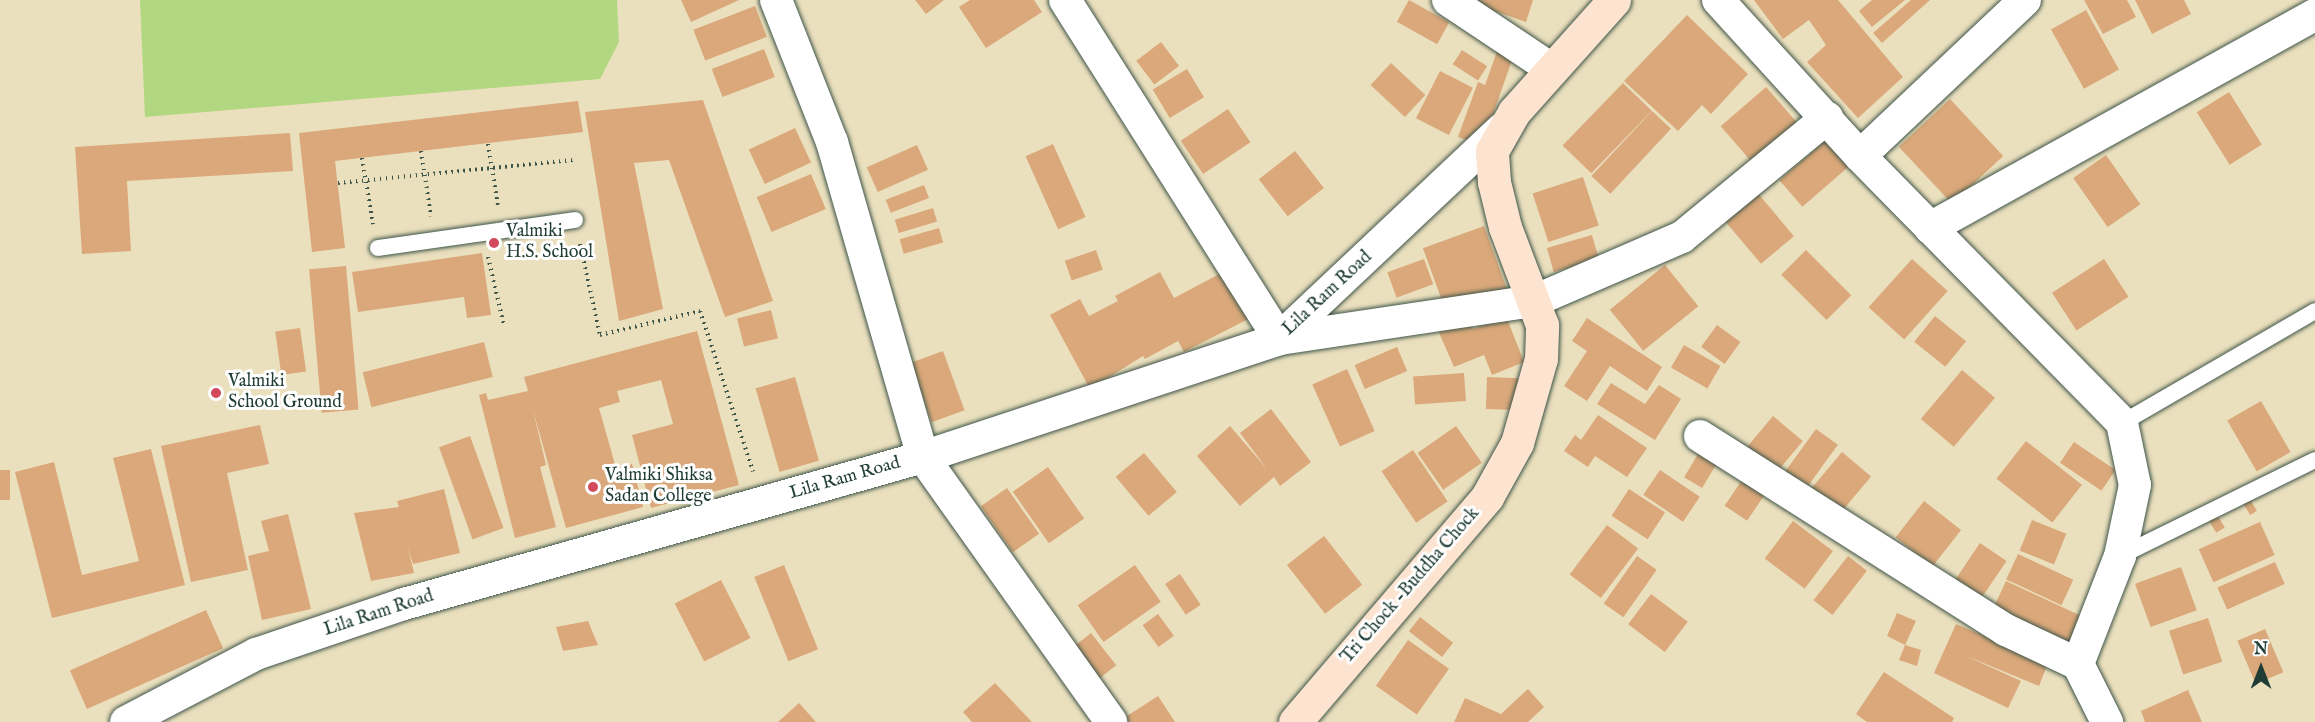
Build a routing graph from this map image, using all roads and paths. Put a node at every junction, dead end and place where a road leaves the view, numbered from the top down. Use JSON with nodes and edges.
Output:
{"nodes":[{"id":1,"x":776,"y":0,"type":"edge"},
{"id":2,"x":1065,"y":0,"type":"edge"},
{"id":3,"x":1449,"y":0,"type":"edge"},
{"id":4,"x":1614,"y":0,"type":"edge"},
{"id":5,"x":1718,"y":0,"type":"edge"},
{"id":6,"x":2025,"y":0,"type":"edge"},
{"id":7,"x":2315,"y":15,"type":"edge"},
{"id":8,"x":1553,"y":70,"type":"junction"},
{"id":9,"x":1827,"y":118,"type":"junction"},
{"id":10,"x":1502,"y":129,"type":"junction"},
{"id":11,"x":488,"y":144,"type":"dead end"},
{"id":12,"x":421,"y":151,"type":"dead end"},
{"id":13,"x":1860,"y":156,"type":"junction"},
{"id":14,"x":362,"y":158,"type":"dead end"},
{"id":15,"x":573,"y":160,"type":"dead end"},
{"id":16,"x":492,"y":168,"type":"junction"},
{"id":17,"x":425,"y":175,"type":"junction"},
{"id":18,"x":366,"y":181,"type":"junction"},
{"id":19,"x":338,"y":183,"type":"dead end"},
{"id":20,"x":575,"y":220,"type":"joint"},
{"id":21,"x":1930,"y":228,"type":"junction"},
{"id":22,"x":503,"y":230,"type":"junction"},
{"id":23,"x":483,"y":233,"type":"junction"},
{"id":24,"x":435,"y":240,"type":"junction"},
{"id":25,"x":378,"y":248,"type":"joint"},
{"id":26,"x":1533,"y":301,"type":"junction"},
{"id":27,"x":2315,"y":311,"type":"edge"},
{"id":28,"x":504,"y":326,"type":"dead end"},
{"id":29,"x":1280,"y":339,"type":"junction"},
{"id":30,"x":2121,"y":423,"type":"junction"},
{"id":31,"x":1700,"y":436,"type":"dead end"},
{"id":32,"x":923,"y":457,"type":"junction"},
{"id":33,"x":2315,"y":460,"type":"edge"},
{"id":34,"x":762,"y":503,"type":"junction"},
{"id":35,"x":2120,"y":556,"type":"junction"},
{"id":36,"x":2078,"y":664,"type":"junction"},
{"id":37,"x":126,"y":722,"type":"edge"},
{"id":38,"x":1111,"y":722,"type":"edge"},
{"id":39,"x":1295,"y":722,"type":"edge"},
{"id":40,"x":2107,"y":722,"type":"edge"}],
"edges":[{"from":1,"to":32,"type":"street"},
{"from":2,"to":29,"type":"street"},
{"from":3,"to":8,"type":"street"},
{"from":4,"to":8,"type":"street"},
{"from":5,"to":9,"type":"street"},
{"from":6,"to":13,"type":"street"},
{"from":7,"to":21,"type":"street"},
{"from":8,"to":10,"type":"street"},
{"from":9,"to":13,"type":"street"},
{"from":9,"to":26,"type":"street"},
{"from":10,"to":26,"type":"street","name":"Tri Chock -Buddha Chock"},
{"from":10,"to":29,"type":"street","name":"Lila Ram Road"},
{"from":11,"to":16,"type":"path"},
{"from":12,"to":17,"type":"path"},
{"from":13,"to":21,"type":"street"},
{"from":14,"to":18,"type":"path"},
{"from":15,"to":16,"type":"path"},
{"from":16,"to":17,"type":"path"},
{"from":16,"to":22,"type":"path"},
{"from":17,"to":18,"type":"path"},
{"from":17,"to":24,"type":"path"},
{"from":18,"to":19,"type":"path"},
{"from":18,"to":25,"type":"path"},
{"from":20,"to":22,"type":"lane"},
{"from":20,"to":34,"type":"path"},
{"from":21,"to":30,"type":"street"},
{"from":22,"to":23,"type":"lane"},
{"from":23,"to":24,"type":"lane"},
{"from":23,"to":28,"type":"path"},
{"from":24,"to":25,"type":"lane"},
{"from":26,"to":29,"type":"street"},
{"from":26,"to":39,"type":"street","name":"Tri Chock -Buddha Chock"},
{"from":27,"to":30,"type":"lane"},
{"from":29,"to":32,"type":"street","name":"Lila Ram Road"},
{"from":30,"to":35,"type":"street"},
{"from":31,"to":36,"type":"street"},
{"from":32,"to":34,"type":"street","name":"Lila Ram Road"},
{"from":32,"to":38,"type":"street"},
{"from":33,"to":35,"type":"lane"},
{"from":34,"to":37,"type":"street","name":"Lila Ram Road"},
{"from":35,"to":36,"type":"street"},
{"from":36,"to":40,"type":"street"}]}
